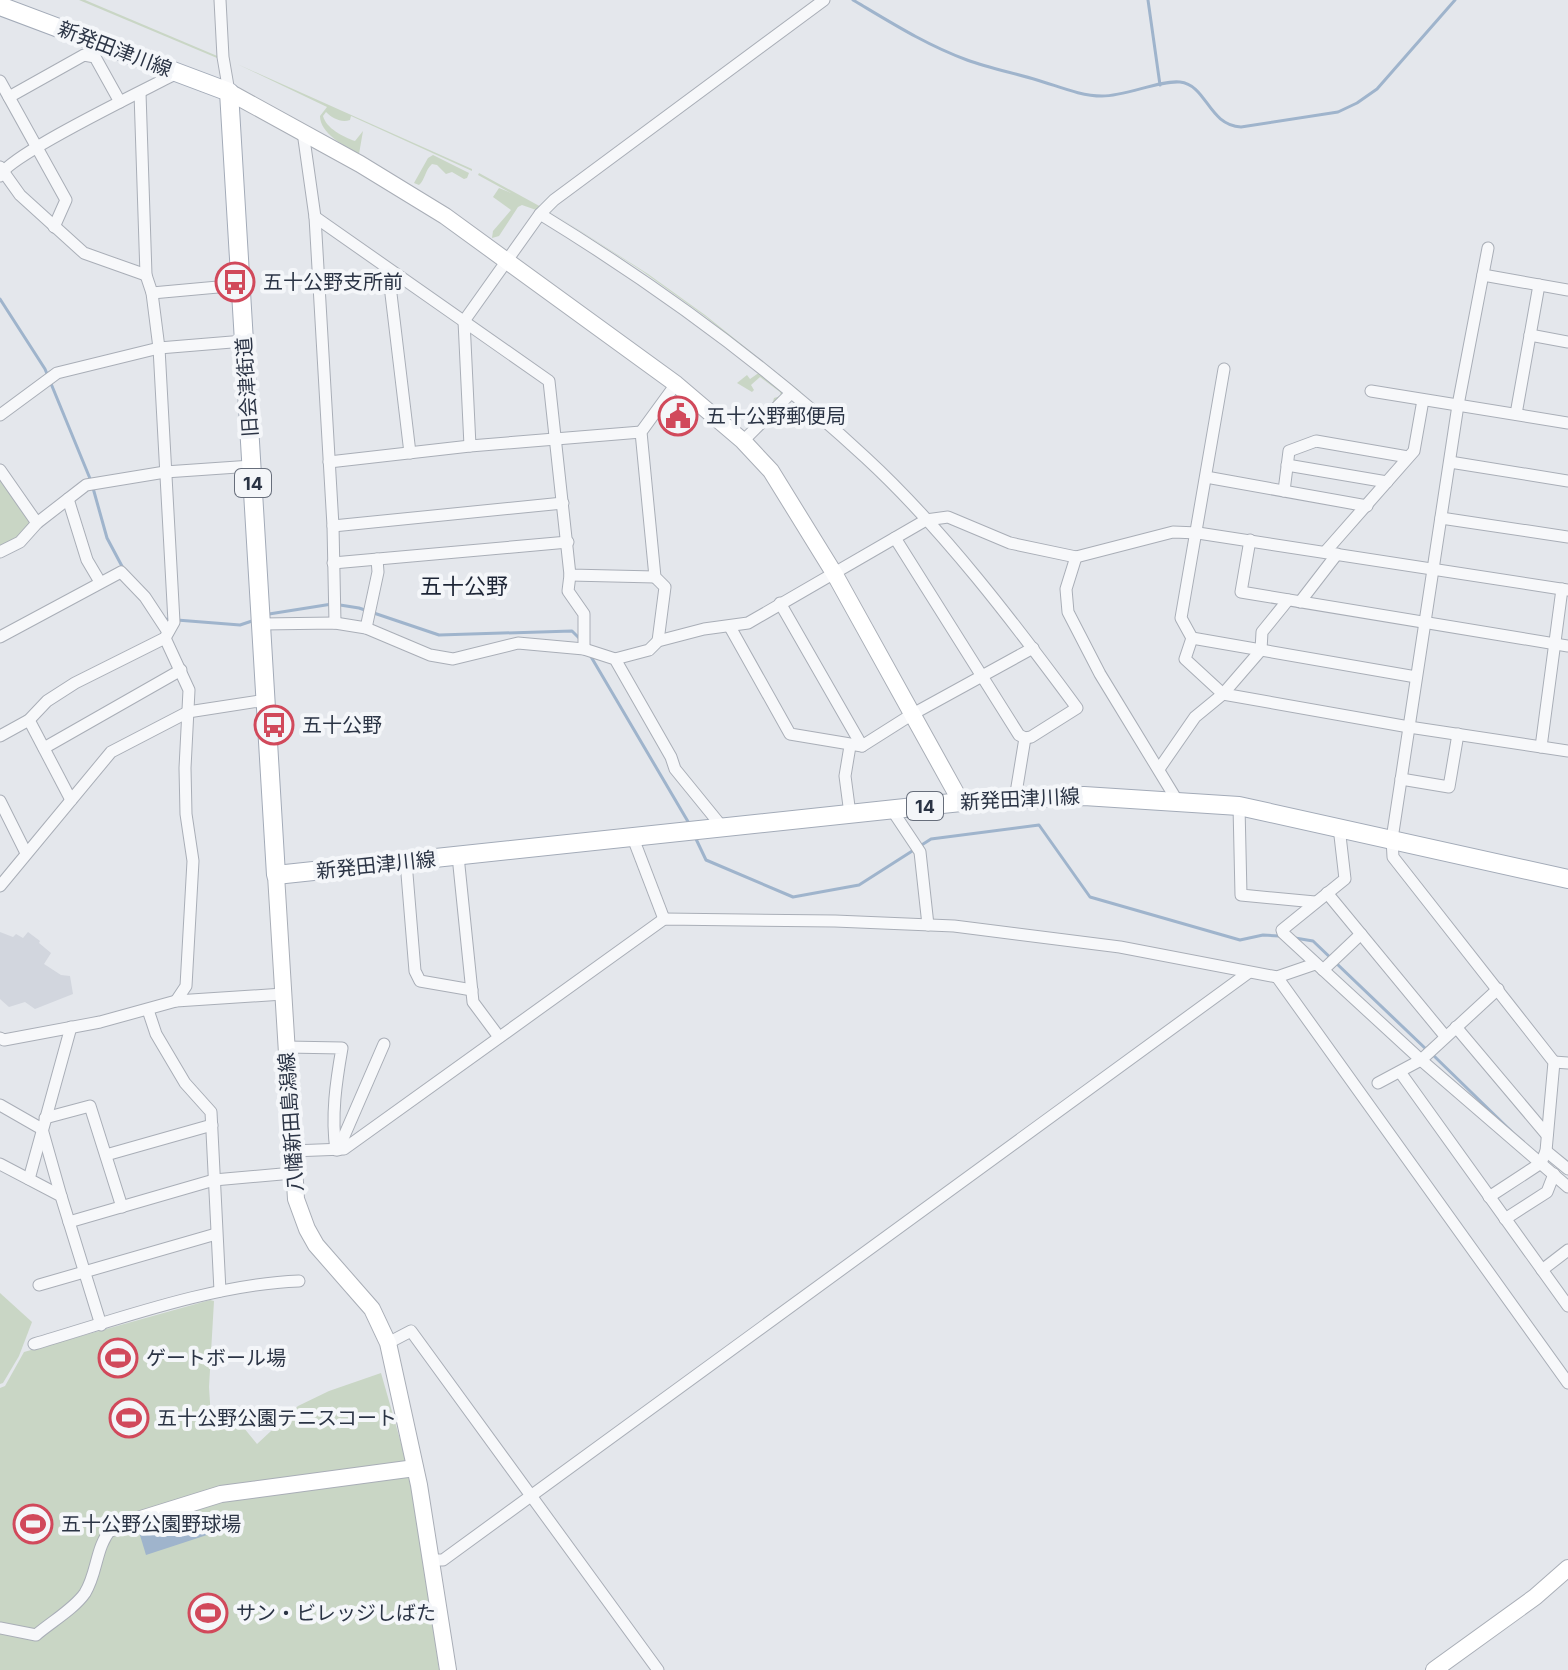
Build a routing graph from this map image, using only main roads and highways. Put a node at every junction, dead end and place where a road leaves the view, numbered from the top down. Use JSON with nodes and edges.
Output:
{"nodes":[{"id":1,"x":0,"y":6,"type":"edge"},
{"id":2,"x":229,"y":92,"type":"joint"},
{"id":3,"x":276,"y":875,"type":"joint"},
{"id":4,"x":1568,"y":879,"type":"edge"}],
"edges":[{"from":1,"to":2,"type":"main road","name":"新発田津川線"},
{"from":2,"to":3,"type":"main road","name":"旧会津街道","number":"14"},
{"from":3,"to":4,"type":"main road","name":"新発田津川線","number":"14"}]}
